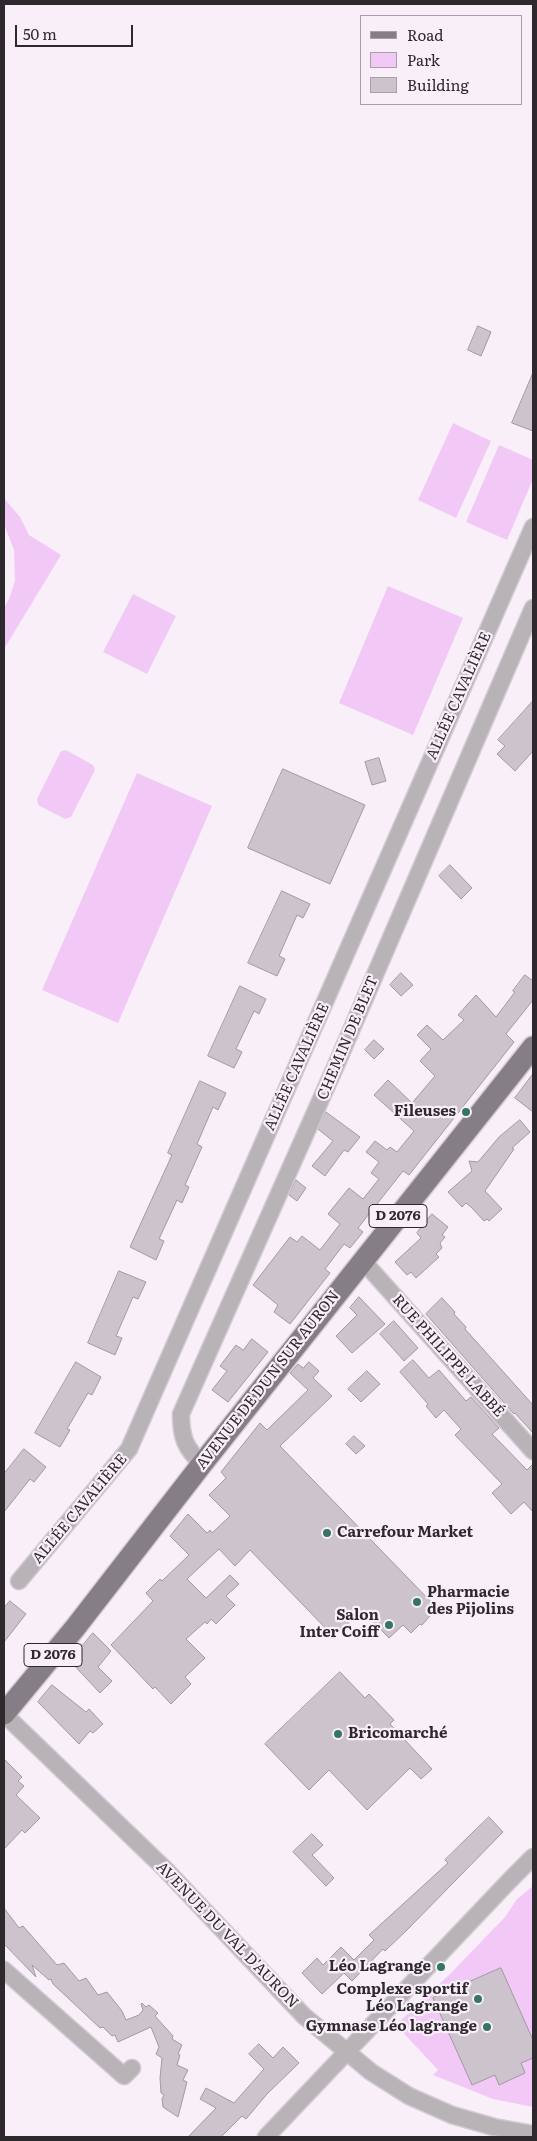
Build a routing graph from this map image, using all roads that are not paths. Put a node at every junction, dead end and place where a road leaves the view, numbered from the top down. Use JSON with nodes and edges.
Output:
{"nodes":[{"id":1,"x":533,"y":526,"type":"edge"},
{"id":2,"x":533,"y":608,"type":"edge"},
{"id":3,"x":533,"y":1047,"type":"edge"},
{"id":4,"x":363,"y":1261,"type":"junction"},
{"id":5,"x":533,"y":1452,"type":"edge"},
{"id":6,"x":202,"y":1464,"type":"junction"},
{"id":7,"x":19,"y":1581,"type":"dead end"},
{"id":8,"x":4,"y":1714,"type":"edge"},
{"id":9,"x":533,"y":1857,"type":"edge"},
{"id":10,"x":4,"y":1970,"type":"edge"},
{"id":11,"x":347,"y":2051,"type":"junction"},
{"id":12,"x":132,"y":2068,"type":"dead end"},
{"id":13,"x":533,"y":2134,"type":"edge"},
{"id":14,"x":266,"y":2137,"type":"edge"}],
"edges":[{"from":1,"to":7,"type":"street","name":"ALLÉE CAVALIÈRE"},
{"from":2,"to":6,"type":"street","name":"CHEMIN DE BLET"},
{"from":3,"to":4,"type":"main road","name":"AVENUE DE DUN SUR AURON","number":"D 2076"},
{"from":4,"to":5,"type":"street","name":"RUE PHILIPPE LABBÉ"},
{"from":4,"to":6,"type":"main road","name":"AVENUE DE DUN SUR AURON","number":"D 2076"},
{"from":6,"to":8,"type":"main road","name":"AVENUE DE DUN SUR AURON","number":"D 2076"},
{"from":8,"to":11,"type":"street","name":"AVENUE DU VAL D'AURON"},
{"from":9,"to":11,"type":"street"},
{"from":10,"to":12,"type":"street"},
{"from":11,"to":13,"type":"street","name":"AVENUE DU VAL D'AURON"},
{"from":11,"to":14,"type":"street"}]}
